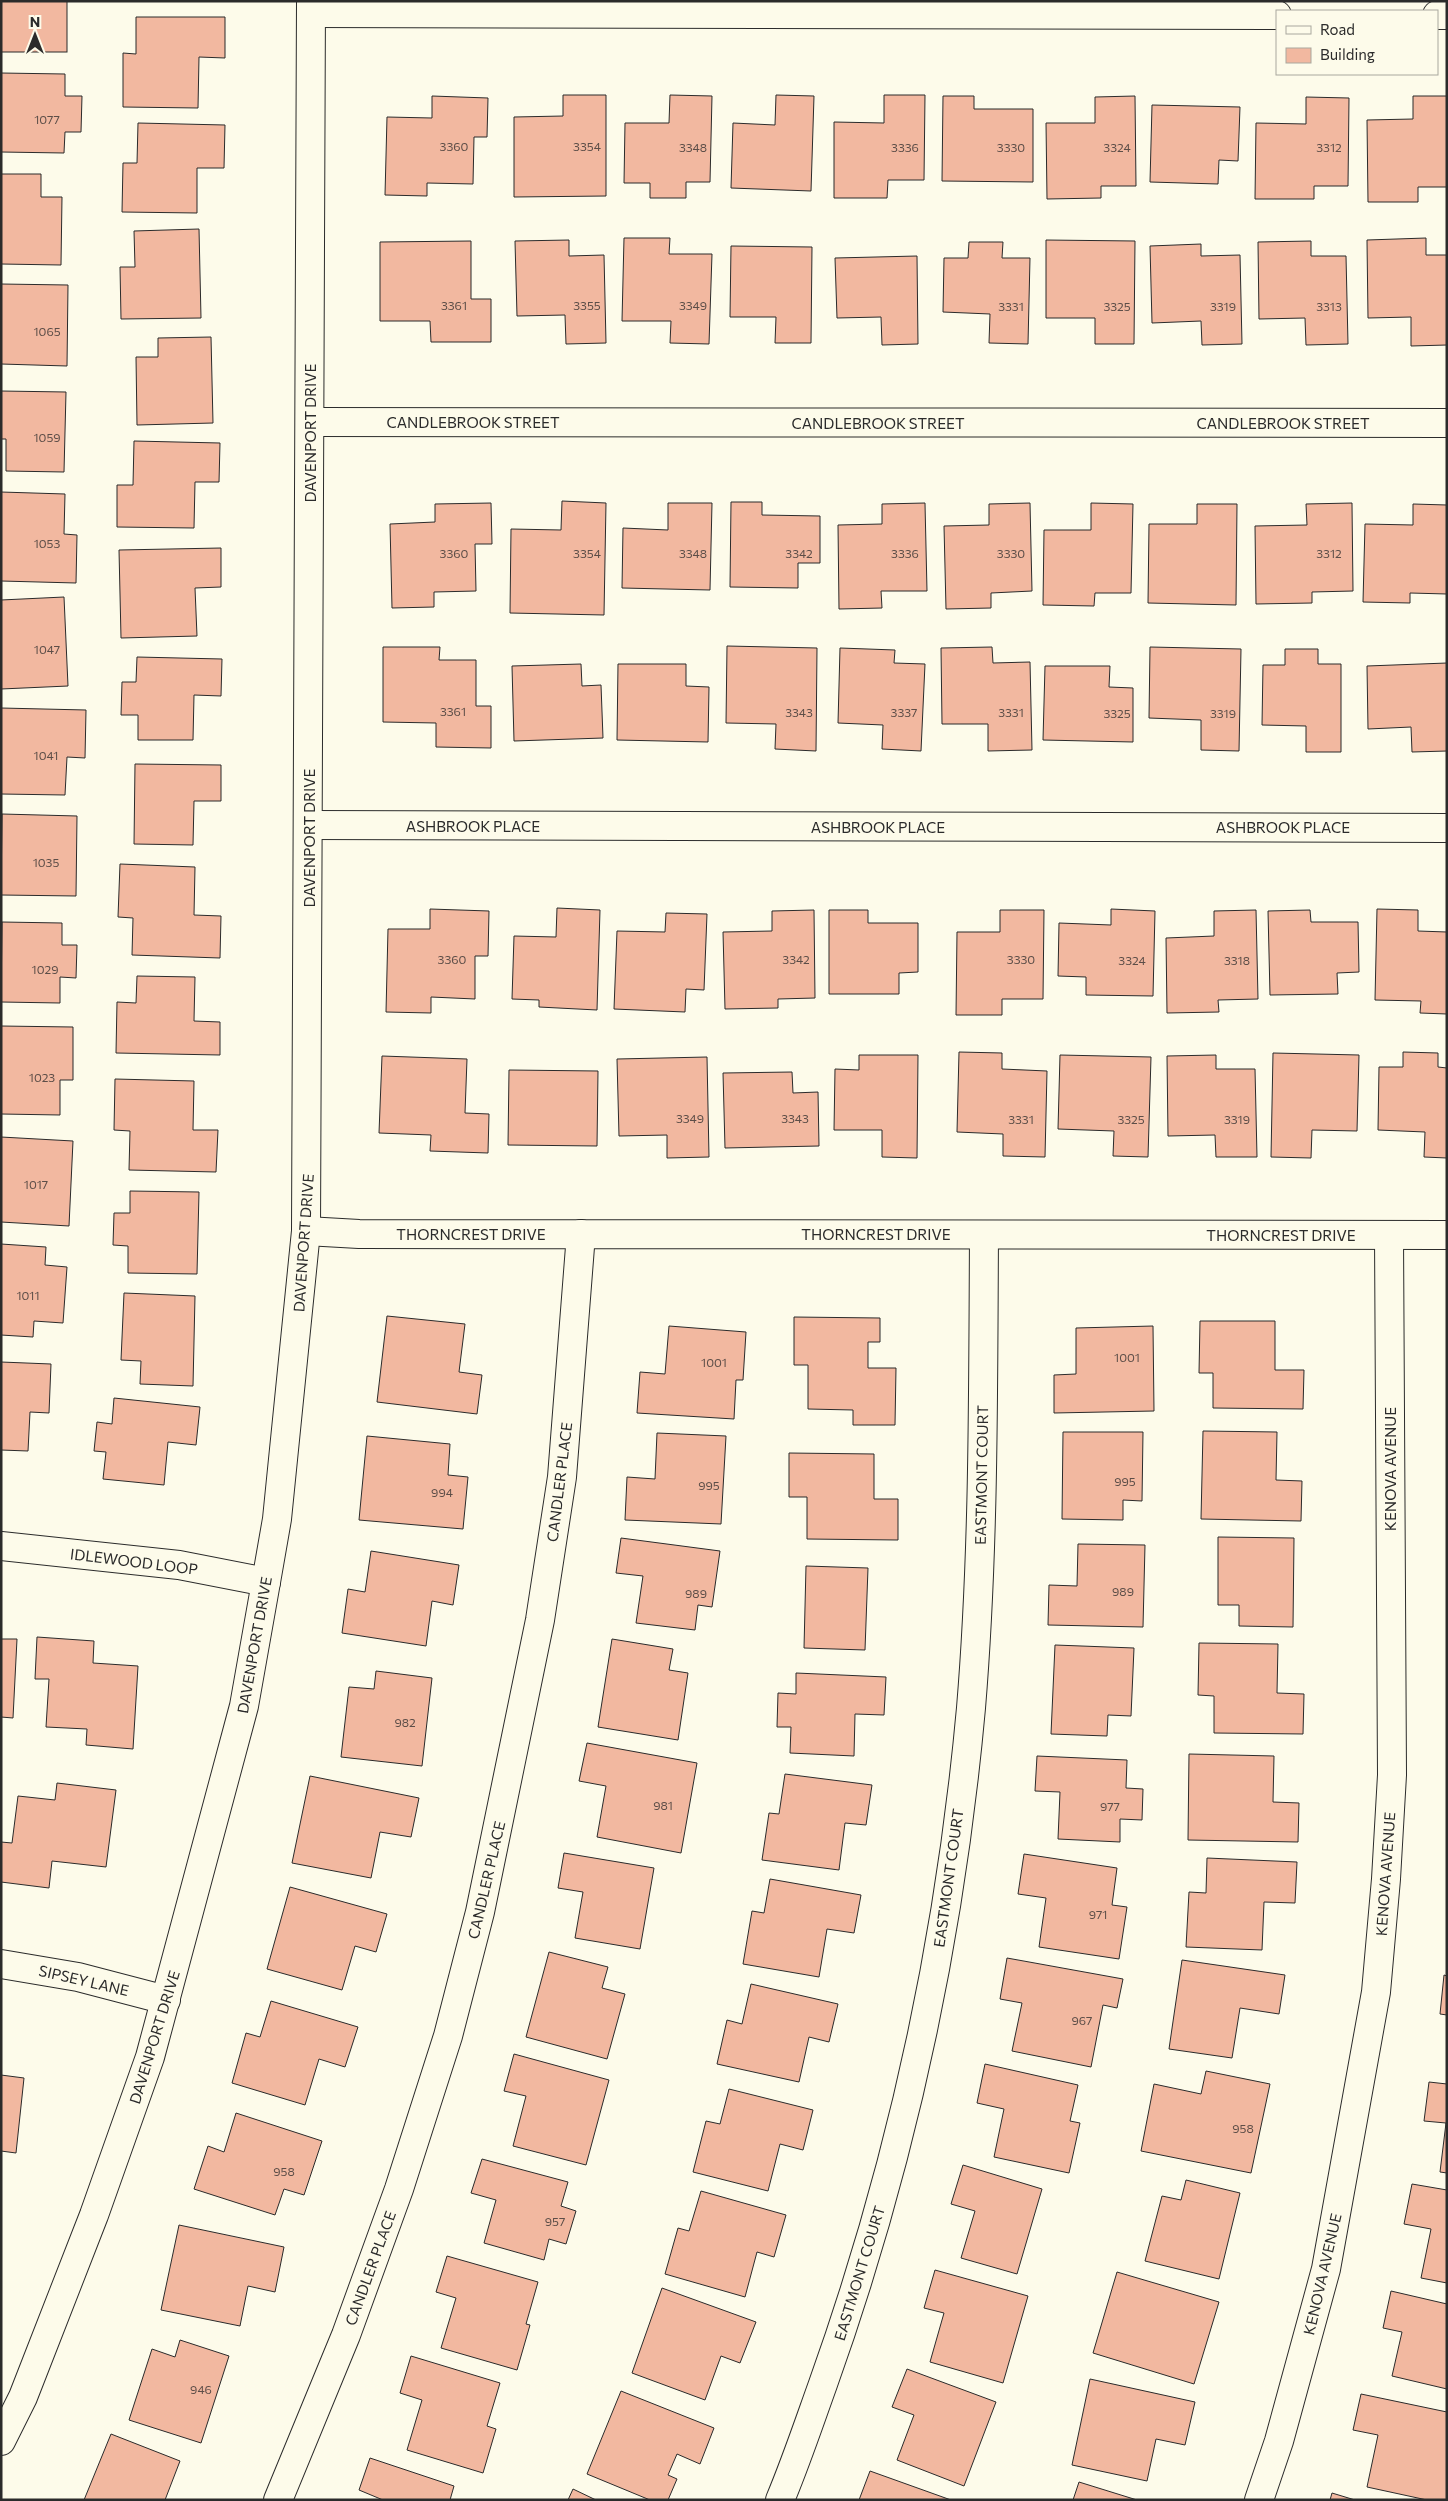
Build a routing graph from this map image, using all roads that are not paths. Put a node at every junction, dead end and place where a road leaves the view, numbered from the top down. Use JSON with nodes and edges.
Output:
{"nodes":[{"id":1,"x":311,"y":7,"type":"edge"},
{"id":2,"x":1276,"y":14,"type":"edge"},
{"id":3,"x":310,"y":422,"type":"junction"},
{"id":4,"x":1447,"y":423,"type":"edge"},
{"id":5,"x":308,"y":825,"type":"junction"},
{"id":6,"x":1447,"y":828,"type":"edge"},
{"id":7,"x":306,"y":1231,"type":"junction"},
{"id":8,"x":581,"y":1234,"type":"junction"},
{"id":9,"x":984,"y":1234,"type":"junction"},
{"id":10,"x":1389,"y":1234,"type":"junction"},
{"id":11,"x":1447,"y":1235,"type":"edge"},
{"id":12,"x":1,"y":1546,"type":"edge"},
{"id":13,"x":266,"y":1582,"type":"junction"},
{"id":14,"x":1,"y":1964,"type":"edge"},
{"id":15,"x":166,"y":2000,"type":"junction"},
{"id":16,"x":4,"y":2427,"type":"edge"},
{"id":17,"x":278,"y":2500,"type":"edge"},
{"id":18,"x":780,"y":2500,"type":"edge"},
{"id":19,"x":1259,"y":2500,"type":"edge"}],
"edges":[{"from":1,"to":2,"type":"street"},
{"from":1,"to":3,"type":"street","name":"DAVENPORT DRIVE"},
{"from":3,"to":4,"type":"street","name":"CANDLEBROOK STREET"},
{"from":3,"to":5,"type":"street","name":"DAVENPORT DRIVE"},
{"from":5,"to":6,"type":"street","name":"ASHBROOK PLACE"},
{"from":5,"to":7,"type":"street","name":"DAVENPORT DRIVE"},
{"from":7,"to":8,"type":"street","name":"THORNCREST DRIVE"},
{"from":7,"to":13,"type":"street","name":"DAVENPORT DRIVE"},
{"from":8,"to":9,"type":"street","name":"THORNCREST DRIVE"},
{"from":8,"to":17,"type":"street","name":"CANDLER PLACE"},
{"from":9,"to":10,"type":"street","name":"THORNCREST DRIVE"},
{"from":9,"to":18,"type":"street","name":"EASTMONT COURT"},
{"from":10,"to":11,"type":"street","name":"THORNCREST DRIVE"},
{"from":10,"to":19,"type":"street","name":"KENOVA AVENUE"},
{"from":12,"to":13,"type":"street","name":"IDLEWOOD LOOP"},
{"from":13,"to":15,"type":"street","name":"DAVENPORT DRIVE"},
{"from":14,"to":15,"type":"street","name":"SIPSEY LANE"},
{"from":15,"to":16,"type":"street","name":"DAVENPORT DRIVE"}]}
